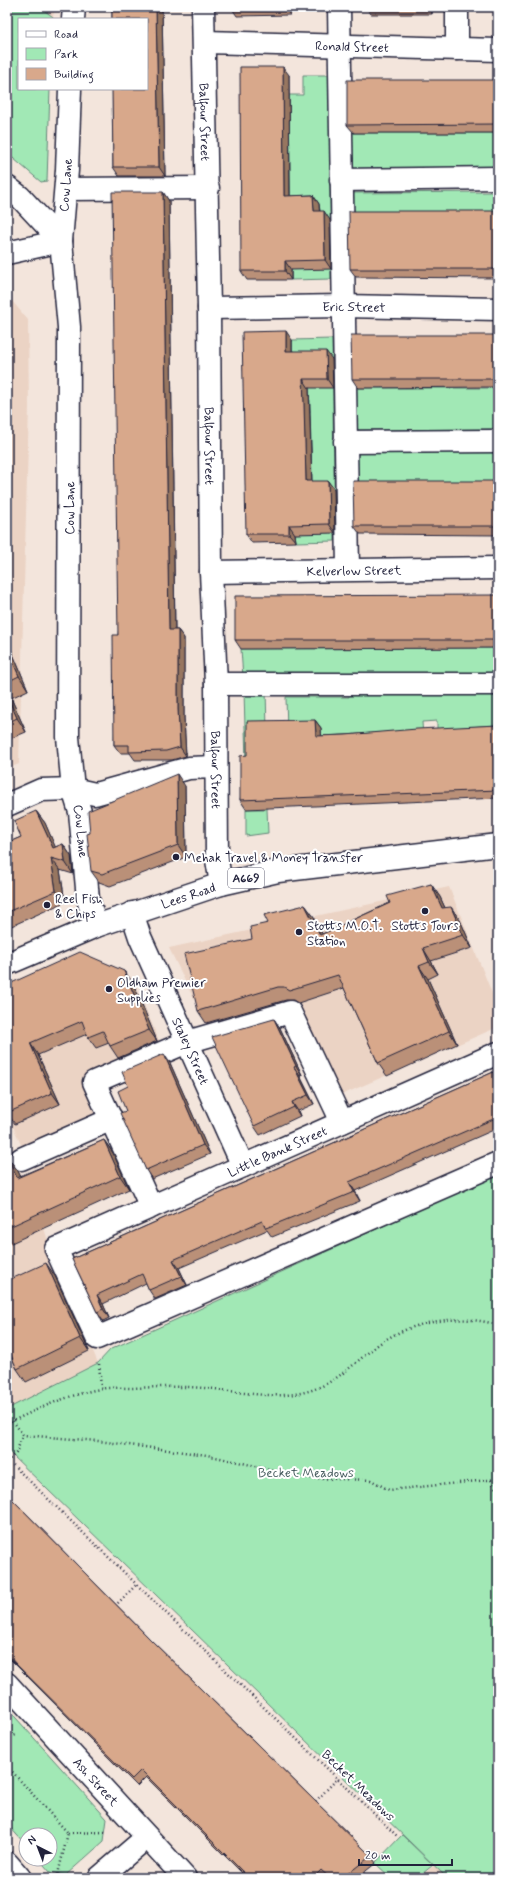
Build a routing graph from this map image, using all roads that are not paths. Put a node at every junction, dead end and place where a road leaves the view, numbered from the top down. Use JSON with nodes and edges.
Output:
{"nodes":[{"id":1,"x":74,"y":7,"type":"edge"},
{"id":2,"x":203,"y":7,"type":"edge"},
{"id":3,"x":339,"y":7,"type":"edge"},
{"id":4,"x":457,"y":7,"type":"edge"},
{"id":5,"x":73,"y":18,"type":"edge"},
{"id":6,"x":205,"y":42,"type":"junction"},
{"id":7,"x":340,"y":45,"type":"junction"},
{"id":8,"x":457,"y":49,"type":"junction"},
{"id":9,"x":498,"y":50,"type":"edge"},
{"id":10,"x":70,"y":90,"type":"edge"},
{"id":11,"x":498,"y":178,"type":"edge"},
{"id":12,"x":341,"y":180,"type":"junction"},
{"id":13,"x":7,"y":187,"type":"edge"},
{"id":14,"x":208,"y":188,"type":"junction"},
{"id":15,"x":66,"y":189,"type":"junction"},
{"id":16,"x":61,"y":241,"type":"junction"},
{"id":17,"x":7,"y":252,"type":"edge"},
{"id":18,"x":342,"y":306,"type":"junction"},
{"id":19,"x":209,"y":308,"type":"junction"},
{"id":20,"x":498,"y":309,"type":"edge"},
{"id":21,"x":498,"y":441,"type":"edge"},
{"id":22,"x":345,"y":442,"type":"junction"},
{"id":23,"x":498,"y":568,"type":"edge"},
{"id":24,"x":348,"y":569,"type":"junction"},
{"id":25,"x":210,"y":572,"type":"junction"},
{"id":26,"x":216,"y":684,"type":"junction"},
{"id":27,"x":498,"y":684,"type":"edge"},
{"id":28,"x":215,"y":767,"type":"junction"},
{"id":29,"x":72,"y":789,"type":"junction"},
{"id":30,"x":7,"y":805,"type":"edge"},
{"id":31,"x":498,"y":849,"type":"edge"},
{"id":32,"x":221,"y":884,"type":"junction"},
{"id":33,"x":132,"y":913,"type":"junction"},
{"id":34,"x":96,"y":926,"type":"junction"},
{"id":35,"x":7,"y":964,"type":"edge"},
{"id":36,"x":187,"y":1042,"type":"junction"},
{"id":37,"x":498,"y":1053,"type":"edge"},
{"id":38,"x":112,"y":1119,"type":"junction"},
{"id":39,"x":342,"y":1122,"type":"junction"},
{"id":40,"x":21,"y":1159,"type":"road end"},
{"id":41,"x":498,"y":1163,"type":"edge"},
{"id":42,"x":243,"y":1166,"type":"junction"},
{"id":43,"x":151,"y":1207,"type":"junction"},
{"id":44,"x":7,"y":1684,"type":"edge"},
{"id":45,"x":146,"y":1837,"type":"junction"},
{"id":46,"x":7,"y":1863,"type":"edge"},
{"id":47,"x":20,"y":1878,"type":"edge"},
{"id":48,"x":99,"y":1878,"type":"edge"},
{"id":49,"x":185,"y":1878,"type":"edge"}],
"edges":[{"from":1,"to":5,"type":"street"},
{"from":2,"to":6,"type":"street","name":"Balfour Street"},
{"from":3,"to":7,"type":"street"},
{"from":4,"to":8,"type":"street"},
{"from":6,"to":7,"type":"street","name":"Ronald Street"},
{"from":6,"to":14,"type":"street","name":"Balfour Street"},
{"from":7,"to":8,"type":"street","name":"Ronald Street"},
{"from":7,"to":12,"type":"street"},
{"from":8,"to":9,"type":"street","name":"Ronald Street"},
{"from":10,"to":15,"type":"street","name":"Cow Lane"},
{"from":11,"to":12,"type":"street"},
{"from":12,"to":18,"type":"street"},
{"from":13,"to":16,"type":"street"},
{"from":14,"to":15,"type":"street"},
{"from":14,"to":19,"type":"street","name":"Balfour Street"},
{"from":15,"to":16,"type":"street","name":"Cow Lane"},
{"from":16,"to":17,"type":"street"},
{"from":16,"to":29,"type":"street","name":"Cow Lane"},
{"from":18,"to":19,"type":"street","name":"Eric Street"},
{"from":18,"to":20,"type":"street","name":"Eric Street"},
{"from":18,"to":22,"type":"street"},
{"from":19,"to":25,"type":"street","name":"Balfour Street"},
{"from":21,"to":22,"type":"street"},
{"from":22,"to":24,"type":"street"},
{"from":23,"to":24,"type":"street","name":"Kelverlow Street"},
{"from":24,"to":25,"type":"street","name":"Kelverlow Street"},
{"from":25,"to":26,"type":"street","name":"Balfour Street"},
{"from":26,"to":27,"type":"street"},
{"from":26,"to":28,"type":"street","name":"Balfour Street"},
{"from":28,"to":29,"type":"street"},
{"from":28,"to":32,"type":"street","name":"Balfour Street"},
{"from":29,"to":30,"type":"street"},
{"from":29,"to":34,"type":"street","name":"Cow Lane"},
{"from":31,"to":32,"type":"street","name":"Lees Road","number":"A669"},
{"from":32,"to":33,"type":"street","name":"Lees Road","number":"A669"},
{"from":33,"to":34,"type":"street","name":"Lees Road","number":"A669"},
{"from":33,"to":36,"type":"street","name":"Staley Street"},
{"from":34,"to":35,"type":"street","name":"Lees Road","number":"A669"},
{"from":36,"to":38,"type":"street"},
{"from":36,"to":39,"type":"street"},
{"from":36,"to":42,"type":"street","name":"Staley Street"},
{"from":37,"to":39,"type":"street","name":"Little Bank Street"},
{"from":38,"to":40,"type":"street"},
{"from":38,"to":43,"type":"street"},
{"from":39,"to":42,"type":"street","name":"Little Bank Street"},
{"from":41,"to":43,"type":"street","name":"Little Bank Street"},
{"from":42,"to":43,"type":"street","name":"Little Bank Street"},
{"from":44,"to":45,"type":"street","name":"Ash Street"},
{"from":45,"to":48,"type":"street"},
{"from":45,"to":49,"type":"street","name":"Ash Street"},
{"from":46,"to":47,"type":"street"}]}
